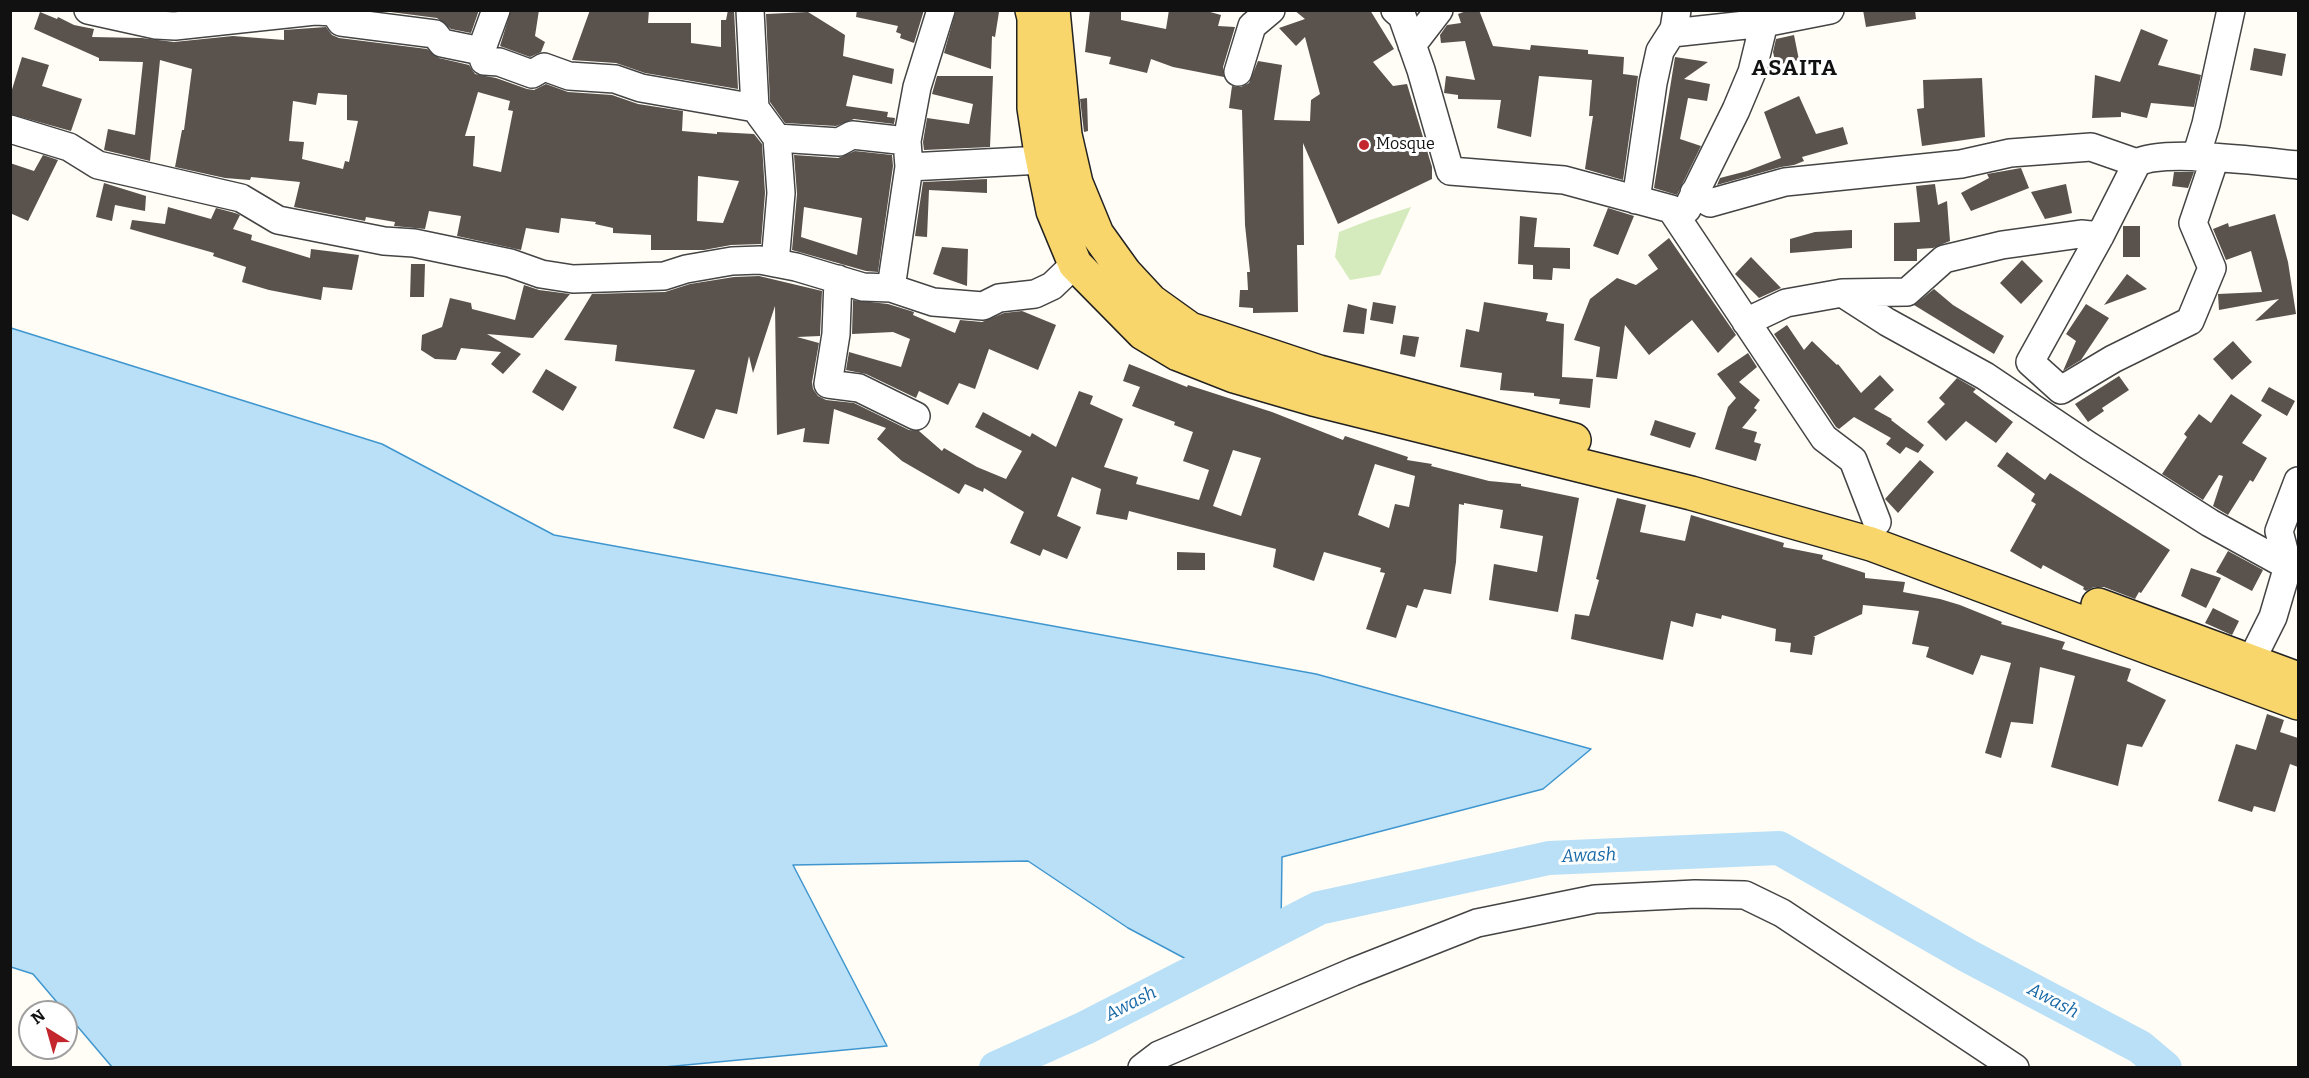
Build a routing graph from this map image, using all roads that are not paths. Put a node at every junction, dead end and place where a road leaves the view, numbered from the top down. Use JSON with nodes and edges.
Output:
{"nodes":[{"id":1,"x":88,"y":10,"type":"edge"},
{"id":2,"x":496,"y":10,"type":"edge"},
{"id":3,"x":750,"y":10,"type":"edge"},
{"id":4,"x":941,"y":10,"type":"edge"},
{"id":5,"x":1032,"y":10,"type":"edge"},
{"id":6,"x":1053,"y":10,"type":"edge"},
{"id":7,"x":1271,"y":10,"type":"edge"},
{"id":8,"x":1395,"y":10,"type":"edge"},
{"id":9,"x":1439,"y":10,"type":"edge"},
{"id":10,"x":1830,"y":10,"type":"edge"},
{"id":11,"x":2231,"y":10,"type":"edge"},
{"id":12,"x":1675,"y":22,"type":"edge"},
{"id":13,"x":1764,"y":22,"type":"junction"},
{"id":14,"x":1412,"y":45,"type":"junction"},
{"id":15,"x":481,"y":51,"type":"junction"},
{"id":16,"x":1238,"y":72,"type":"dead end"},
{"id":17,"x":755,"y":108,"type":"junction"},
{"id":18,"x":10,"y":129,"type":"edge"},
{"id":19,"x":777,"y":138,"type":"junction"},
{"id":20,"x":908,"y":154,"type":"junction"},
{"id":21,"x":2205,"y":158,"type":"junction"},
{"id":22,"x":1042,"y":160,"type":"junction"},
{"id":23,"x":2137,"y":163,"type":"junction"},
{"id":24,"x":2298,"y":165,"type":"edge"},
{"id":25,"x":1694,"y":193,"type":"junction"},
{"id":26,"x":1636,"y":200,"type":"junction"},
{"id":27,"x":1680,"y":223,"type":"junction"},
{"id":28,"x":2100,"y":236,"type":"junction"},
{"id":29,"x":775,"y":263,"type":"junction"},
{"id":30,"x":1074,"y":264,"type":"junction"},
{"id":31,"x":838,"y":279,"type":"junction"},
{"id":32,"x":891,"y":288,"type":"junction"},
{"id":33,"x":1842,"y":293,"type":"junction"},
{"id":34,"x":1746,"y":322,"type":"junction"},
{"id":35,"x":1316,"y":385,"type":"junction"},
{"id":36,"x":916,"y":416,"type":"dead end"},
{"id":37,"x":2298,"y":481,"type":"edge"},
{"id":38,"x":1874,"y":533,"type":"junction"},
{"id":39,"x":2288,"y":566,"type":"junction"},
{"id":40,"x":2245,"y":672,"type":"junction"},
{"id":41,"x":2298,"y":679,"type":"edge"},
{"id":42,"x":2298,"y":703,"type":"edge"},
{"id":43,"x":1142,"y":1068,"type":"edge"},
{"id":44,"x":2015,"y":1068,"type":"edge"}],
"edges":[{"from":1,"to":15,"type":"street"},
{"from":2,"to":15,"type":"street"},
{"from":3,"to":17,"type":"street"},
{"from":4,"to":20,"type":"street"},
{"from":5,"to":22,"type":"main road"},
{"from":6,"to":35,"type":"main road"},
{"from":7,"to":16,"type":"street"},
{"from":8,"to":14,"type":"street"},
{"from":9,"to":14,"type":"street"},
{"from":10,"to":13,"type":"street"},
{"from":11,"to":21,"type":"street"},
{"from":12,"to":13,"type":"street"},
{"from":12,"to":26,"type":"street"},
{"from":13,"to":25,"type":"street"},
{"from":14,"to":26,"type":"street"},
{"from":15,"to":17,"type":"street"},
{"from":17,"to":19,"type":"street"},
{"from":18,"to":29,"type":"street"},
{"from":19,"to":20,"type":"street"},
{"from":19,"to":29,"type":"street"},
{"from":20,"to":22,"type":"street"},
{"from":20,"to":32,"type":"street"},
{"from":21,"to":23,"type":"street"},
{"from":21,"to":24,"type":"street"},
{"from":21,"to":28,"type":"street"},
{"from":22,"to":30,"type":"main road"},
{"from":23,"to":25,"type":"street"},
{"from":23,"to":28,"type":"street"},
{"from":25,"to":27,"type":"street"},
{"from":26,"to":27,"type":"street"},
{"from":27,"to":34,"type":"street"},
{"from":28,"to":33,"type":"street"},
{"from":29,"to":31,"type":"street"},
{"from":30,"to":32,"type":"street"},
{"from":30,"to":35,"type":"main road"},
{"from":31,"to":32,"type":"street"},
{"from":31,"to":36,"type":"street"},
{"from":33,"to":34,"type":"street"},
{"from":33,"to":39,"type":"street"},
{"from":34,"to":38,"type":"street"},
{"from":35,"to":38,"type":"main road"},
{"from":37,"to":39,"type":"street"},
{"from":38,"to":40,"type":"main road"},
{"from":39,"to":40,"type":"street"},
{"from":40,"to":41,"type":"main road"},
{"from":40,"to":42,"type":"main road"},
{"from":43,"to":44,"type":"street"}]}
